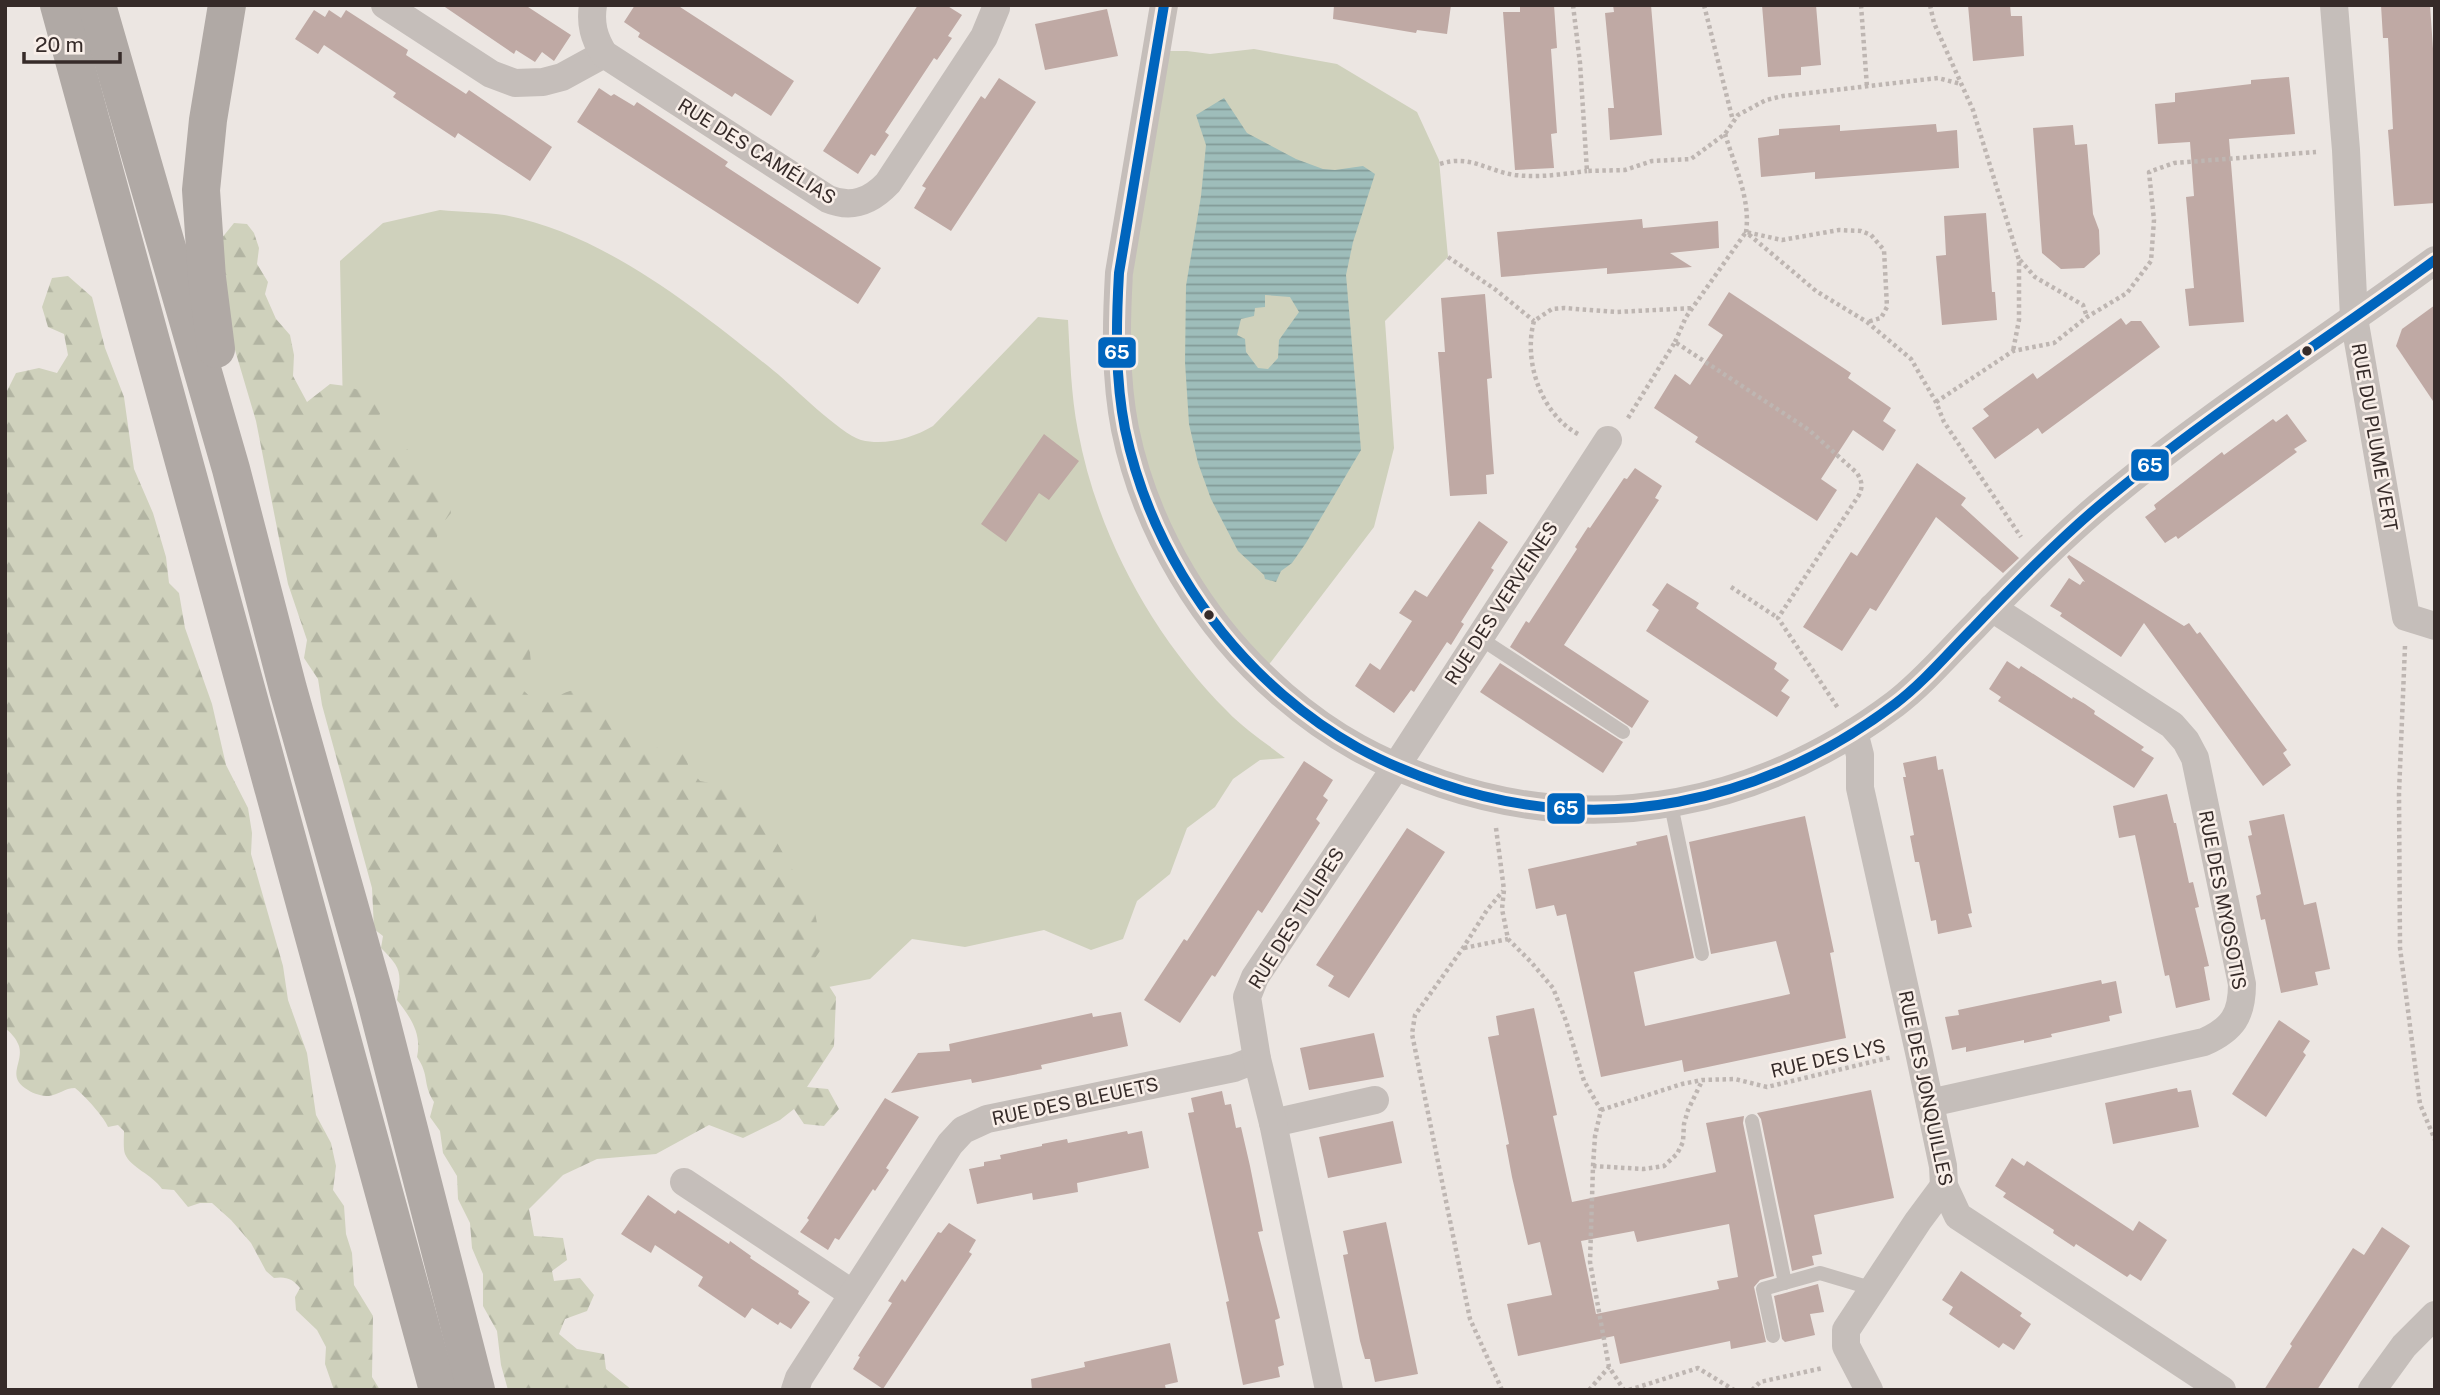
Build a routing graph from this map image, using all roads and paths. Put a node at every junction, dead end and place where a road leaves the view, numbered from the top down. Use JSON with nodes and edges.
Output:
{"nodes":[{"id":1,"x":59,"y":5,"type":"edge"},
{"id":2,"x":97,"y":5,"type":"edge"},
{"id":3,"x":226,"y":5,"type":"edge"},
{"id":4,"x":385,"y":5,"type":"edge"},
{"id":5,"x":593,"y":5,"type":"edge"},
{"id":6,"x":1164,"y":5,"type":"edge"},
{"id":7,"x":1573,"y":5,"type":"edge"},
{"id":8,"x":1704,"y":5,"type":"edge"},
{"id":9,"x":1861,"y":5,"type":"edge"},
{"id":10,"x":1930,"y":5,"type":"edge"},
{"id":11,"x":2334,"y":5,"type":"edge"},
{"id":12,"x":999,"y":6,"type":"edge"},
{"id":13,"x":604,"y":54,"type":"junction"},
{"id":14,"x":1961,"y":84,"type":"junction"},
{"id":15,"x":1867,"y":87,"type":"junction"},
{"id":16,"x":1733,"y":122,"type":"junction"},
{"id":17,"x":1725,"y":134,"type":"junction"},
{"id":18,"x":2346,"y":150,"type":"junction"},
{"id":19,"x":1440,"y":164,"type":"dead end"},
{"id":20,"x":1587,"y":171,"type":"junction"},
{"id":21,"x":1746,"y":232,"type":"junction"},
{"id":22,"x":1448,"y":257,"type":"dead end"},
{"id":23,"x":2019,"y":260,"type":"junction"},
{"id":24,"x":2435,"y":260,"type":"edge"},
{"id":25,"x":1694,"y":308,"type":"junction"},
{"id":26,"x":2088,"y":317,"type":"junction"},
{"id":27,"x":2354,"y":318,"type":"junction"},
{"id":28,"x":1534,"y":321,"type":"junction"},
{"id":29,"x":1867,"y":322,"type":"junction"},
{"id":30,"x":1675,"y":342,"type":"junction"},
{"id":31,"x":2013,"y":351,"type":"junction"},
{"id":32,"x":1936,"y":401,"type":"junction"},
{"id":33,"x":1608,"y":440,"type":"junction"},
{"id":34,"x":230,"y":469,"type":"junction"},
{"id":35,"x":2042,"y":556,"type":"junction"},
{"id":36,"x":1731,"y":587,"type":"dead end"},
{"id":37,"x":1992,"y":608,"type":"junction"},
{"id":38,"x":2406,"y":617,"type":"junction"},
{"id":39,"x":1778,"y":618,"type":"junction"},
{"id":40,"x":2435,"y":626,"type":"edge"},
{"id":41,"x":1478,"y":637,"type":"junction"},
{"id":42,"x":1623,"y":732,"type":"dead end"},
{"id":43,"x":1854,"y":732,"type":"junction"},
{"id":44,"x":1395,"y":768,"type":"junction"},
{"id":45,"x":1493,"y":800,"type":"junction"},
{"id":46,"x":1671,"y":805,"type":"junction"},
{"id":47,"x":1504,"y":890,"type":"junction"},
{"id":48,"x":1508,"y":939,"type":"junction"},
{"id":49,"x":1463,"y":948,"type":"junction"},
{"id":50,"x":1702,"y":954,"type":"dead end"},
{"id":51,"x":1919,"y":1052,"type":"junction"},
{"id":52,"x":1257,"y":1059,"type":"junction"},
{"id":53,"x":1702,"y":1080,"type":"junction"},
{"id":54,"x":1375,"y":1100,"type":"dead end"},
{"id":55,"x":1930,"y":1103,"type":"junction"},
{"id":56,"x":1601,"y":1110,"type":"junction"},
{"id":57,"x":1752,"y":1121,"type":"dead end"},
{"id":58,"x":1273,"y":1123,"type":"junction"},
{"id":59,"x":2435,"y":1140,"type":"edge"},
{"id":60,"x":1592,"y":1166,"type":"junction"},
{"id":61,"x":684,"y":1182,"type":"dead end"},
{"id":62,"x":1944,"y":1186,"type":"junction"},
{"id":63,"x":1785,"y":1283,"type":"junction"},
{"id":64,"x":1874,"y":1289,"type":"junction"},
{"id":65,"x":853,"y":1294,"type":"junction"},
{"id":66,"x":2435,"y":1314,"type":"edge"},
{"id":67,"x":1773,"y":1336,"type":"dead end"},
{"id":68,"x":1853,"y":1362,"type":"junction"},
{"id":69,"x":1609,"y":1367,"type":"junction"},
{"id":70,"x":438,"y":1390,"type":"edge"},
{"id":71,"x":477,"y":1390,"type":"edge"},
{"id":72,"x":795,"y":1390,"type":"edge"},
{"id":73,"x":1329,"y":1390,"type":"edge"},
{"id":74,"x":1502,"y":1390,"type":"edge"},
{"id":75,"x":1589,"y":1390,"type":"edge"},
{"id":76,"x":1627,"y":1390,"type":"edge"},
{"id":77,"x":1734,"y":1390,"type":"edge"},
{"id":78,"x":1752,"y":1390,"type":"edge"},
{"id":79,"x":1869,"y":1390,"type":"edge"},
{"id":80,"x":2222,"y":1390,"type":"edge"},
{"id":81,"x":2372,"y":1390,"type":"edge"}],
"edges":[{"from":1,"to":70,"type":"highway"},
{"from":2,"to":34,"type":"highway"},
{"from":3,"to":34,"type":"highway"},
{"from":4,"to":13,"type":"street"},
{"from":5,"to":13,"type":"street"},
{"from":6,"to":44,"type":"street"},
{"from":7,"to":20,"type":"path"},
{"from":8,"to":16,"type":"path"},
{"from":9,"to":15,"type":"path"},
{"from":10,"to":14,"type":"path"},
{"from":11,"to":18,"type":"street","name":"RUE DU PLUME VERT"},
{"from":12,"to":13,"type":"street","name":"RUE DES CAMÉLIAS"},
{"from":14,"to":15,"type":"path"},
{"from":14,"to":23,"type":"path"},
{"from":15,"to":16,"type":"path"},
{"from":16,"to":17,"type":"path"},
{"from":17,"to":20,"type":"path"},
{"from":17,"to":21,"type":"path"},
{"from":18,"to":26,"type":"path"},
{"from":18,"to":27,"type":"street","name":"RUE DU PLUME VERT"},
{"from":19,"to":20,"type":"path"},
{"from":21,"to":25,"type":"path"},
{"from":21,"to":29,"type":"path"},
{"from":21,"to":29,"type":"path"},
{"from":22,"to":28,"type":"path"},
{"from":23,"to":26,"type":"path"},
{"from":23,"to":31,"type":"path"},
{"from":24,"to":27,"type":"street"},
{"from":25,"to":28,"type":"path"},
{"from":25,"to":30,"type":"path"},
{"from":26,"to":31,"type":"path"},
{"from":27,"to":35,"type":"street"},
{"from":27,"to":38,"type":"street","name":"RUE DU PLUME VERT"},
{"from":28,"to":33,"type":"path"},
{"from":29,"to":32,"type":"path"},
{"from":30,"to":33,"type":"path"},
{"from":30,"to":39,"type":"path"},
{"from":31,"to":32,"type":"path"},
{"from":32,"to":35,"type":"path"},
{"from":33,"to":41,"type":"street","name":"RUE DES VERVEINES"},
{"from":34,"to":71,"type":"highway"},
{"from":35,"to":37,"type":"street"},
{"from":36,"to":39,"type":"path"},
{"from":37,"to":43,"type":"street"},
{"from":37,"to":55,"type":"street","name":"RUE DES MYOSOTIS"},
{"from":38,"to":40,"type":"street"},
{"from":38,"to":59,"type":"path"},
{"from":39,"to":43,"type":"path"},
{"from":41,"to":42,"type":"lane"},
{"from":41,"to":44,"type":"street","name":"RUE DES VERVEINES"},
{"from":43,"to":46,"type":"street"},
{"from":43,"to":51,"type":"street","name":"RUE DES JONQUILLES"},
{"from":44,"to":45,"type":"street"},
{"from":44,"to":52,"type":"street","name":"RUE DES TULIPES"},
{"from":45,"to":46,"type":"street"},
{"from":45,"to":47,"type":"path"},
{"from":46,"to":50,"type":"lane"},
{"from":47,"to":48,"type":"path"},
{"from":47,"to":49,"type":"path"},
{"from":48,"to":49,"type":"path"},
{"from":48,"to":56,"type":"path"},
{"from":49,"to":74,"type":"path"},
{"from":51,"to":53,"type":"path","name":"RUE DES LYS"},
{"from":51,"to":55,"type":"street","name":"RUE DES JONQUILLES"},
{"from":52,"to":58,"type":"street","name":"RUE DES TULIPES"},
{"from":52,"to":65,"type":"street","name":"RUE DES BLEUETS"},
{"from":53,"to":56,"type":"path","name":"RUE DES LYS"},
{"from":53,"to":60,"type":"path"},
{"from":54,"to":58,"type":"street"},
{"from":55,"to":62,"type":"street","name":"RUE DES JONQUILLES"},
{"from":56,"to":60,"type":"path"},
{"from":57,"to":63,"type":"lane"},
{"from":58,"to":73,"type":"street","name":"RUE DES TULIPES"},
{"from":60,"to":69,"type":"path"},
{"from":61,"to":65,"type":"street"},
{"from":62,"to":64,"type":"street"},
{"from":62,"to":80,"type":"street","name":"RUE DES JONQUILLES"},
{"from":63,"to":64,"type":"lane"},
{"from":63,"to":67,"type":"lane"},
{"from":64,"to":68,"type":"street"},
{"from":65,"to":72,"type":"street","name":"RUE DES BLEUETS"},
{"from":66,"to":81,"type":"street"},
{"from":68,"to":78,"type":"path"},
{"from":68,"to":79,"type":"street"},
{"from":69,"to":75,"type":"path"},
{"from":69,"to":76,"type":"path"},
{"from":76,"to":77,"type":"path"}]}
